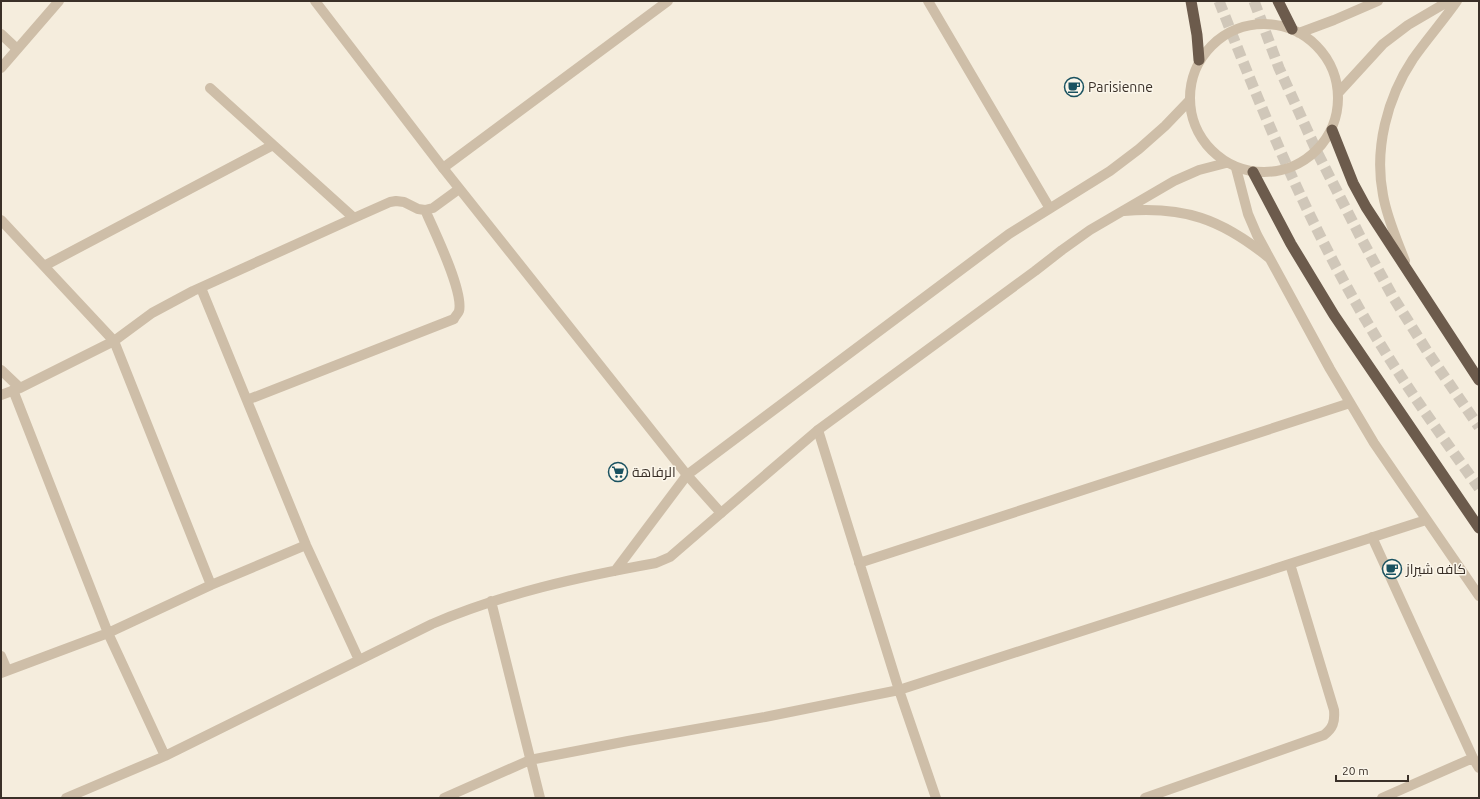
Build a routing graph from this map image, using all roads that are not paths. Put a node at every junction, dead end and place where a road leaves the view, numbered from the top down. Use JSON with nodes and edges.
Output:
{"nodes":[{"id":1,"x":58,"y":1,"type":"edge"},
{"id":2,"x":315,"y":1,"type":"edge"},
{"id":3,"x":668,"y":1,"type":"edge"},
{"id":4,"x":928,"y":1,"type":"edge"},
{"id":5,"x":1191,"y":1,"type":"edge"},
{"id":6,"x":1278,"y":1,"type":"edge"},
{"id":7,"x":1378,"y":1,"type":"edge"},
{"id":8,"x":1449,"y":1,"type":"edge"},
{"id":9,"x":1457,"y":1,"type":"edge"},
{"id":10,"x":1296,"y":31,"type":"junction"},
{"id":11,"x":1,"y":34,"type":"edge"},
{"id":12,"x":17,"y":49,"type":"junction"},
{"id":13,"x":1199,"y":60,"type":"junction"},
{"id":14,"x":1,"y":68,"type":"edge"},
{"id":15,"x":210,"y":88,"type":"dead end"},
{"id":16,"x":1339,"y":92,"type":"junction"},
{"id":17,"x":1189,"y":101,"type":"junction"},
{"id":18,"x":1332,"y":130,"type":"junction"},
{"id":19,"x":273,"y":145,"type":"junction"},
{"id":20,"x":1226,"y":163,"type":"junction"},
{"id":21,"x":443,"y":168,"type":"junction"},
{"id":22,"x":1236,"y":168,"type":"junction"},
{"id":23,"x":1253,"y":172,"type":"junction"},
{"id":24,"x":459,"y":189,"type":"junction"},
{"id":25,"x":1049,"y":208,"type":"junction"},
{"id":26,"x":425,"y":210,"type":"junction"},
{"id":27,"x":1120,"y":212,"type":"junction"},
{"id":28,"x":354,"y":218,"type":"junction"},
{"id":29,"x":1,"y":220,"type":"edge"},
{"id":30,"x":1268,"y":256,"type":"junction"},
{"id":31,"x":44,"y":266,"type":"junction"},
{"id":32,"x":1410,"y":275,"type":"junction"},
{"id":33,"x":201,"y":288,"type":"junction"},
{"id":34,"x":114,"y":341,"type":"junction"},
{"id":35,"x":1,"y":370,"type":"edge"},
{"id":36,"x":1479,"y":380,"type":"edge"},
{"id":37,"x":17,"y":389,"type":"junction"},
{"id":38,"x":1,"y":395,"type":"edge"},
{"id":39,"x":247,"y":400,"type":"junction"},
{"id":40,"x":1350,"y":403,"type":"junction"},
{"id":41,"x":818,"y":430,"type":"junction"},
{"id":42,"x":687,"y":475,"type":"junction"},
{"id":43,"x":721,"y":514,"type":"junction"},
{"id":44,"x":1426,"y":520,"type":"junction"},
{"id":45,"x":1479,"y":528,"type":"edge"},
{"id":46,"x":1372,"y":537,"type":"junction"},
{"id":47,"x":306,"y":545,"type":"junction"},
{"id":48,"x":859,"y":563,"type":"junction"},
{"id":49,"x":1290,"y":564,"type":"junction"},
{"id":50,"x":615,"y":570,"type":"junction"},
{"id":51,"x":211,"y":585,"type":"junction"},
{"id":52,"x":1479,"y":596,"type":"edge"},
{"id":53,"x":491,"y":601,"type":"junction"},
{"id":54,"x":108,"y":633,"type":"junction"},
{"id":55,"x":1,"y":656,"type":"edge"},
{"id":56,"x":359,"y":660,"type":"junction"},
{"id":57,"x":4,"y":671,"type":"edge"},
{"id":58,"x":899,"y":690,"type":"junction"},
{"id":59,"x":165,"y":756,"type":"junction"},
{"id":60,"x":1473,"y":758,"type":"junction"},
{"id":61,"x":530,"y":760,"type":"junction"},
{"id":62,"x":1479,"y":768,"type":"edge"},
{"id":63,"x":66,"y":798,"type":"edge"},
{"id":64,"x":444,"y":798,"type":"edge"},
{"id":65,"x":540,"y":798,"type":"edge"},
{"id":66,"x":936,"y":798,"type":"edge"},
{"id":67,"x":1145,"y":798,"type":"edge"},
{"id":68,"x":1382,"y":798,"type":"edge"}],
"edges":[{"from":1,"to":12,"type":"street"},
{"from":2,"to":21,"type":"street"},
{"from":3,"to":21,"type":"street"},
{"from":4,"to":25,"type":"street"},
{"from":5,"to":13,"type":"highway"},
{"from":6,"to":10,"type":"highway"},
{"from":7,"to":10,"type":"street"},
{"from":8,"to":16,"type":"street"},
{"from":9,"to":32,"type":"street"},
{"from":10,"to":13,"type":"street"},
{"from":10,"to":16,"type":"street"},
{"from":11,"to":12,"type":"street"},
{"from":12,"to":14,"type":"street"},
{"from":13,"to":17,"type":"street"},
{"from":15,"to":19,"type":"street"},
{"from":16,"to":18,"type":"street"},
{"from":17,"to":20,"type":"street"},
{"from":17,"to":25,"type":"street"},
{"from":18,"to":23,"type":"street"},
{"from":18,"to":32,"type":"highway"},
{"from":19,"to":28,"type":"street"},
{"from":19,"to":31,"type":"street"},
{"from":20,"to":22,"type":"street"},
{"from":20,"to":27,"type":"street"},
{"from":21,"to":24,"type":"street"},
{"from":22,"to":23,"type":"street"},
{"from":22,"to":30,"type":"street"},
{"from":23,"to":45,"type":"highway"},
{"from":24,"to":26,"type":"street"},
{"from":24,"to":42,"type":"street"},
{"from":25,"to":42,"type":"street"},
{"from":26,"to":28,"type":"street"},
{"from":26,"to":39,"type":"street"},
{"from":27,"to":30,"type":"street"},
{"from":27,"to":41,"type":"street"},
{"from":28,"to":33,"type":"street"},
{"from":29,"to":31,"type":"street"},
{"from":30,"to":40,"type":"street"},
{"from":31,"to":34,"type":"street"},
{"from":32,"to":36,"type":"highway"},
{"from":33,"to":34,"type":"street"},
{"from":33,"to":39,"type":"street"},
{"from":34,"to":37,"type":"street"},
{"from":34,"to":51,"type":"street"},
{"from":35,"to":37,"type":"street"},
{"from":37,"to":38,"type":"street"},
{"from":37,"to":54,"type":"street"},
{"from":39,"to":47,"type":"street"},
{"from":40,"to":44,"type":"street"},
{"from":40,"to":48,"type":"street"},
{"from":41,"to":43,"type":"street"},
{"from":41,"to":48,"type":"street"},
{"from":42,"to":43,"type":"street"},
{"from":42,"to":50,"type":"street"},
{"from":43,"to":50,"type":"street"},
{"from":44,"to":46,"type":"street"},
{"from":44,"to":52,"type":"street"},
{"from":46,"to":49,"type":"street"},
{"from":46,"to":60,"type":"street"},
{"from":47,"to":51,"type":"street"},
{"from":47,"to":56,"type":"street"},
{"from":48,"to":58,"type":"street"},
{"from":49,"to":58,"type":"street"},
{"from":49,"to":67,"type":"street"},
{"from":50,"to":53,"type":"street"},
{"from":51,"to":54,"type":"street"},
{"from":53,"to":56,"type":"street"},
{"from":53,"to":61,"type":"street"},
{"from":54,"to":57,"type":"street"},
{"from":54,"to":59,"type":"street"},
{"from":55,"to":57,"type":"street"},
{"from":56,"to":59,"type":"street"},
{"from":58,"to":61,"type":"street"},
{"from":58,"to":66,"type":"street"},
{"from":59,"to":63,"type":"street"},
{"from":60,"to":62,"type":"street"},
{"from":60,"to":68,"type":"street"},
{"from":61,"to":64,"type":"street"},
{"from":61,"to":65,"type":"street"}]}
